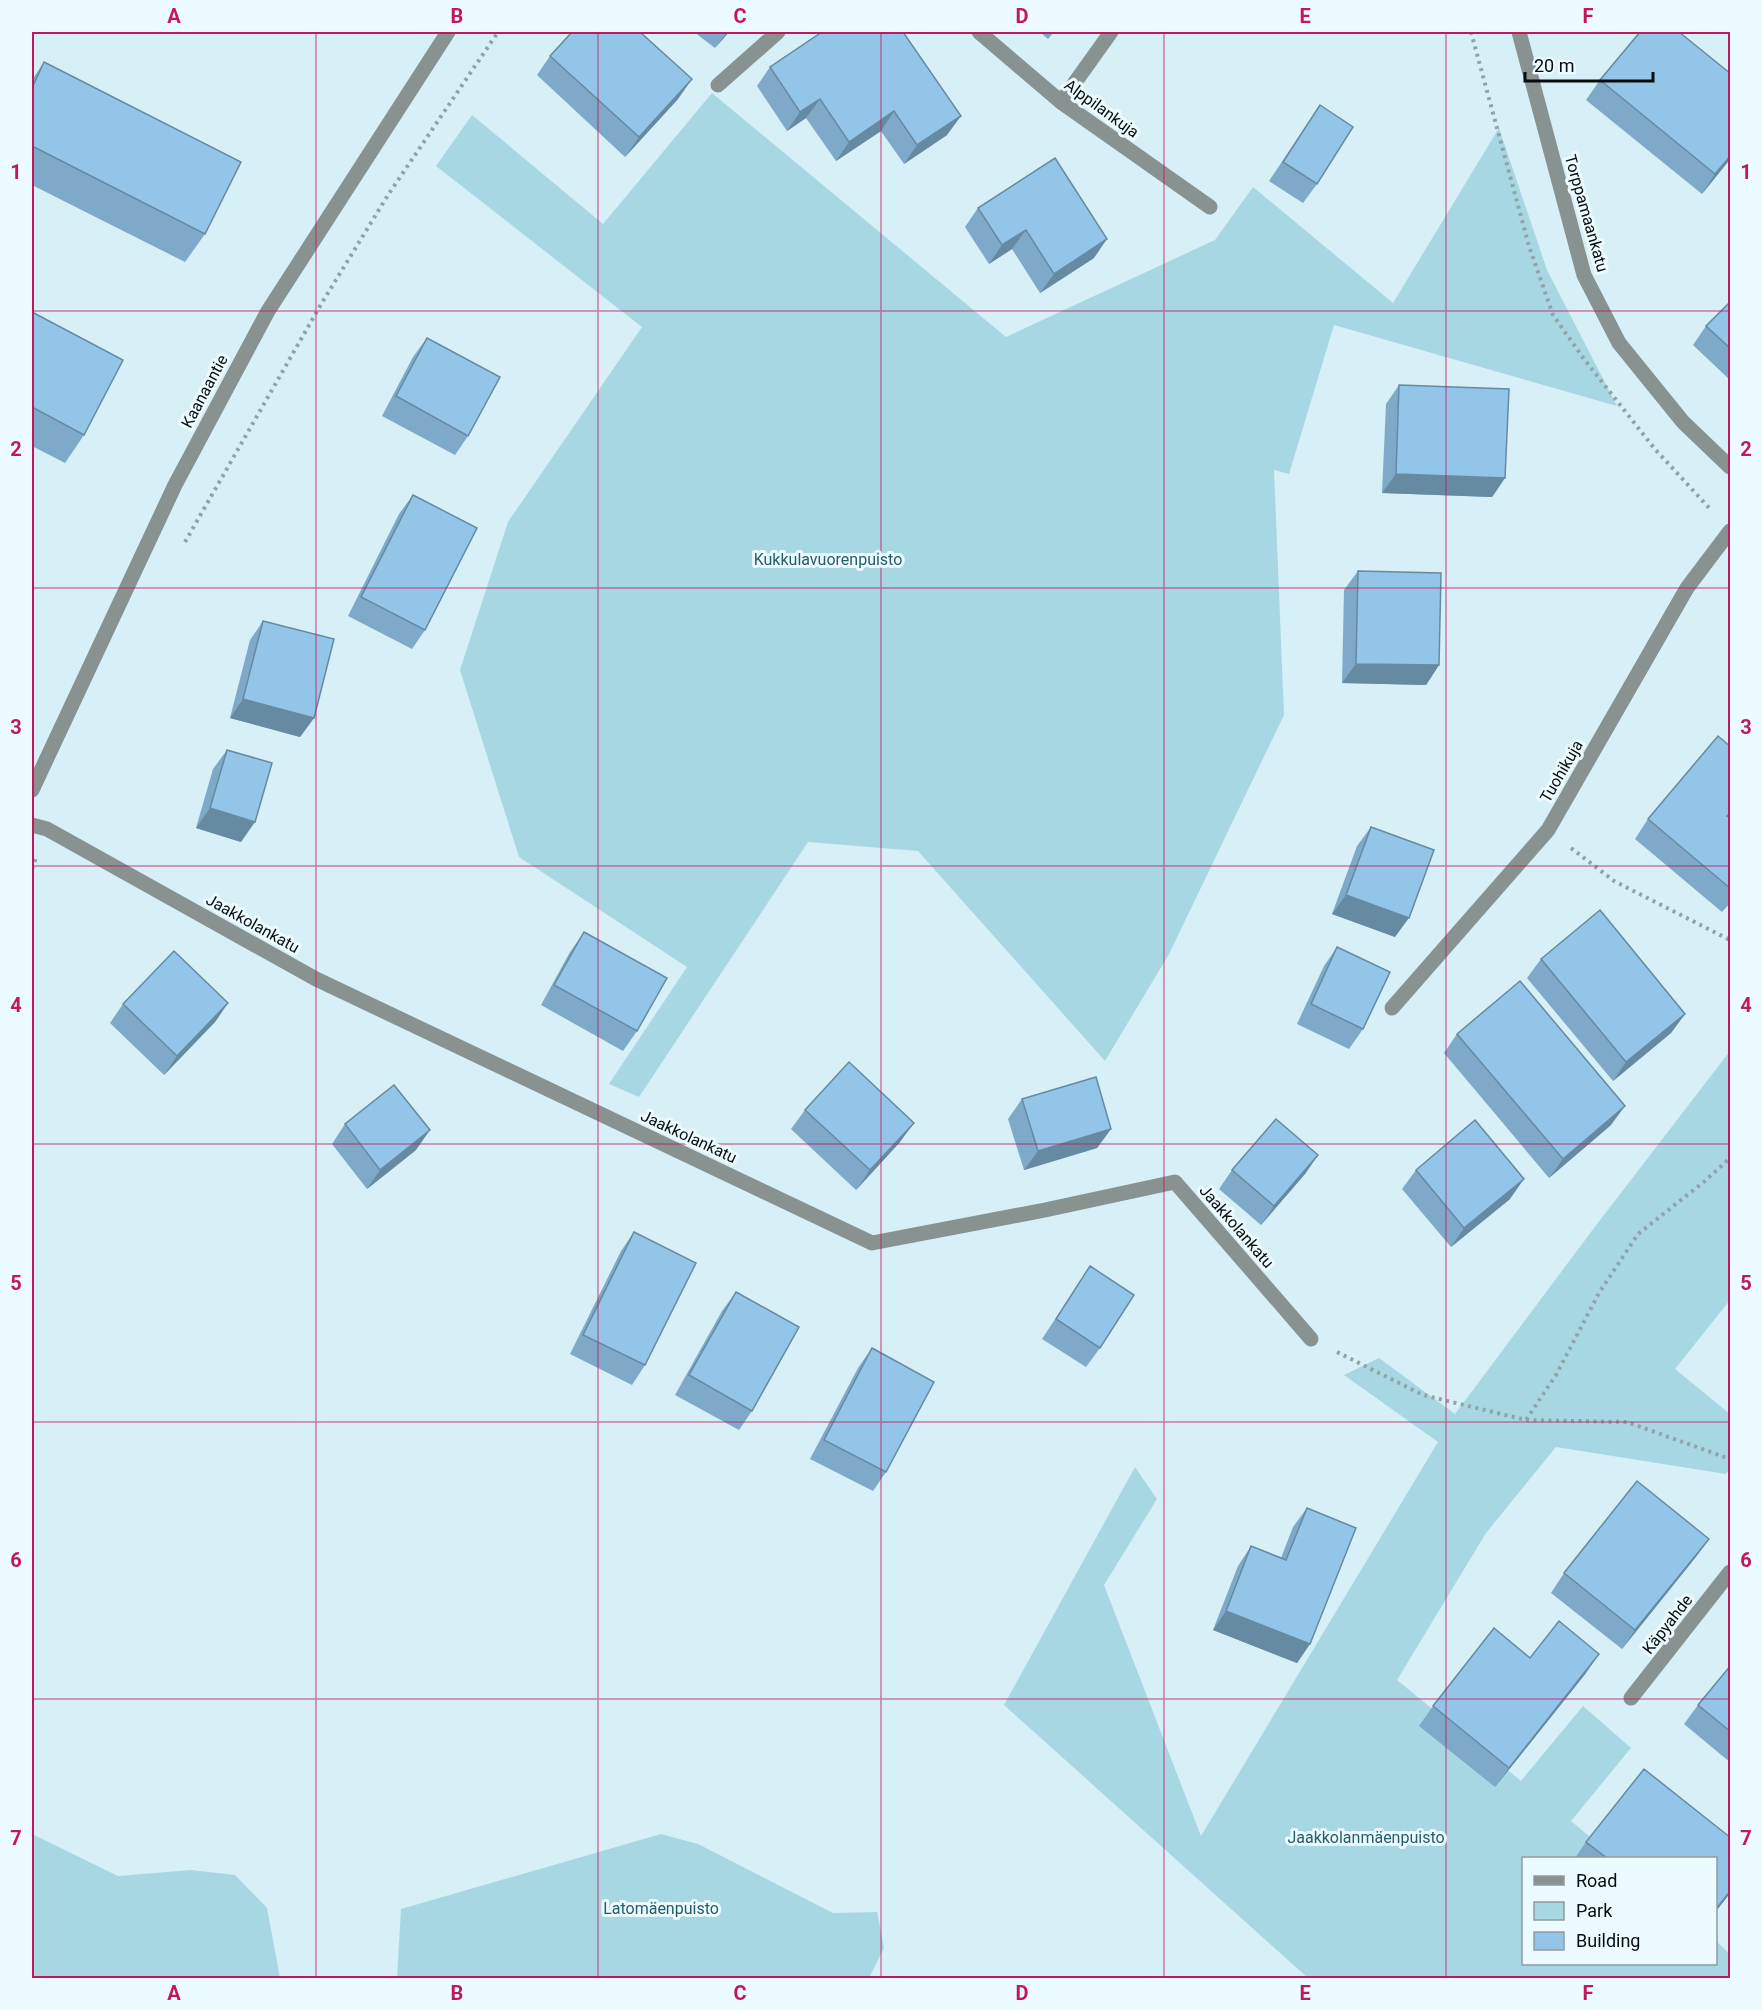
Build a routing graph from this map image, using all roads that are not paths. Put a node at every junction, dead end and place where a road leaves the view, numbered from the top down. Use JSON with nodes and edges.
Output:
{"nodes":[{"id":1,"x":448,"y":32,"type":"edge"},
{"id":2,"x":778,"y":32,"type":"edge"},
{"id":3,"x":979,"y":32,"type":"edge"},
{"id":4,"x":1111,"y":32,"type":"edge"},
{"id":5,"x":1519,"y":32,"type":"edge"},
{"id":6,"x":718,"y":85,"type":"dead end"},
{"id":7,"x":1061,"y":102,"type":"junction"},
{"id":8,"x":1210,"y":207,"type":"dead end"},
{"id":9,"x":1731,"y":467,"type":"edge"},
{"id":10,"x":1731,"y":531,"type":"edge"},
{"id":11,"x":32,"y":790,"type":"edge"},
{"id":12,"x":32,"y":825,"type":"edge"},
{"id":13,"x":1392,"y":1008,"type":"dead end"},
{"id":14,"x":1311,"y":1339,"type":"road end"},
{"id":15,"x":1731,"y":1572,"type":"edge"},
{"id":16,"x":1631,"y":1698,"type":"dead end"}],
"edges":[{"from":1,"to":11,"type":"street","name":"Kaanaantie"},
{"from":2,"to":6,"type":"street"},
{"from":3,"to":7,"type":"street","name":"Alppilankuja"},
{"from":4,"to":7,"type":"street"},
{"from":5,"to":9,"type":"street","name":"Torppamaankatu"},
{"from":7,"to":8,"type":"street","name":"Alppilankuja"},
{"from":10,"to":13,"type":"street","name":"Tuohikuja"},
{"from":12,"to":14,"type":"street","name":"Jaakkolankatu"},
{"from":15,"to":16,"type":"street","name":"Käpyahde"}]}
